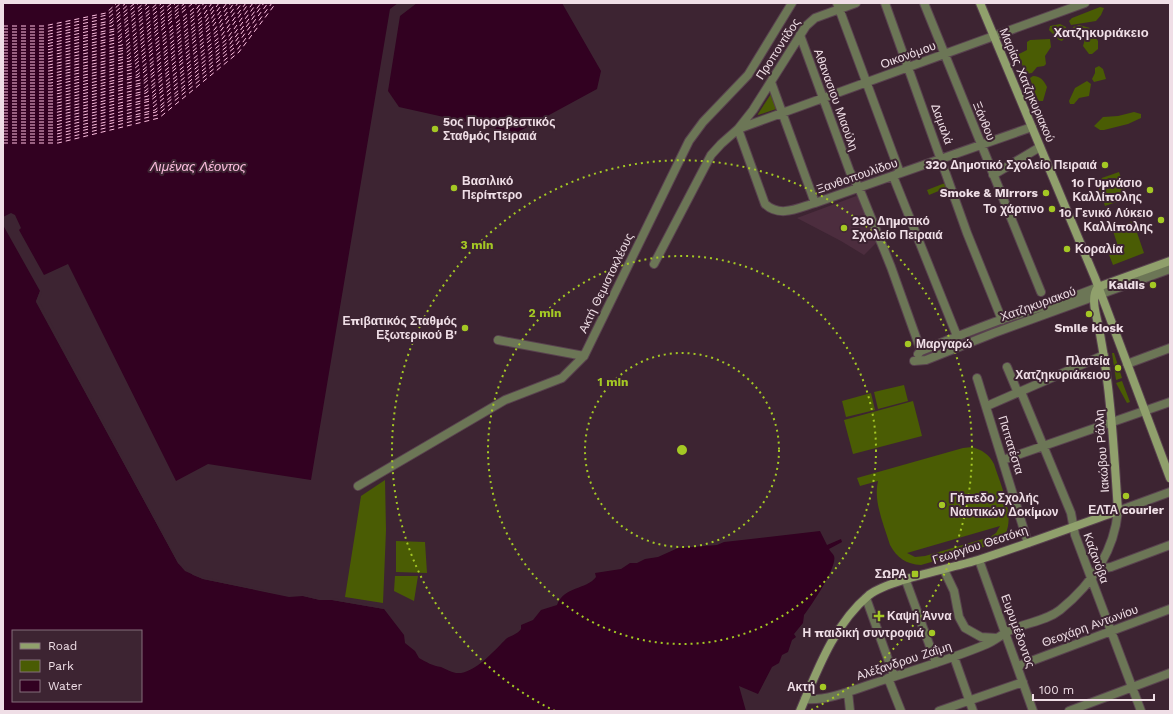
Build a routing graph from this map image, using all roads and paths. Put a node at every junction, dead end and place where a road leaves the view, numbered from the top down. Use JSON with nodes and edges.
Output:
{"nodes":[{"id":1,"x":792,"y":3,"type":"edge"},
{"id":2,"x":856,"y":3,"type":"edge"},
{"id":3,"x":885,"y":3,"type":"edge"},
{"id":4,"x":924,"y":3,"type":"edge"},
{"id":5,"x":981,"y":3,"type":"edge"},
{"id":6,"x":1085,"y":3,"type":"edge"},
{"id":7,"x":838,"y":6,"type":"edge"},
{"id":8,"x":1064,"y":7,"type":"edge"},
{"id":9,"x":800,"y":35,"type":"junction"},
{"id":10,"x":993,"y":36,"type":"junction"},
{"id":11,"x":944,"y":54,"type":"junction"},
{"id":12,"x":908,"y":68,"type":"junction"},
{"id":13,"x":770,"y":82,"type":"junction"},
{"id":14,"x":866,"y":83,"type":"junction"},
{"id":15,"x":823,"y":99,"type":"junction"},
{"id":16,"x":782,"y":113,"type":"junction"},
{"id":17,"x":1032,"y":127,"type":"junction"},
{"id":18,"x":738,"y":129,"type":"junction"},
{"id":19,"x":981,"y":144,"type":"junction"},
{"id":20,"x":1040,"y":146,"type":"junction"},
{"id":21,"x":941,"y":158,"type":"junction"},
{"id":22,"x":897,"y":175,"type":"junction"},
{"id":23,"x":993,"y":175,"type":"junction"},
{"id":24,"x":859,"y":188,"type":"junction"},
{"id":25,"x":815,"y":203,"type":"junction"},
{"id":26,"x":1170,"y":261,"type":"edge"},
{"id":27,"x":654,"y":264,"type":"dead end"},
{"id":28,"x":1170,"y":269,"type":"edge"},
{"id":29,"x":1041,"y":292,"type":"dead end"},
{"id":30,"x":1098,"y":292,"type":"junction"},
{"id":31,"x":1002,"y":320,"type":"junction"},
{"id":32,"x":957,"y":336,"type":"junction"},
{"id":33,"x":498,"y":340,"type":"dead end"},
{"id":34,"x":1170,"y":348,"type":"edge"},
{"id":35,"x":921,"y":351,"type":"junction"},
{"id":36,"x":1104,"y":355,"type":"junction"},
{"id":37,"x":584,"y":356,"type":"junction"},
{"id":38,"x":1127,"y":364,"type":"junction"},
{"id":39,"x":1007,"y":367,"type":"dead end"},
{"id":40,"x":977,"y":378,"type":"dead end"},
{"id":41,"x":1019,"y":392,"type":"junction"},
{"id":42,"x":1170,"y":402,"type":"edge"},
{"id":43,"x":987,"y":406,"type":"junction"},
{"id":44,"x":1145,"y":411,"type":"junction"},
{"id":45,"x":1111,"y":422,"type":"junction"},
{"id":46,"x":1044,"y":445,"type":"junction"},
{"id":47,"x":1003,"y":460,"type":"junction"},
{"id":48,"x":1170,"y":478,"type":"edge"},
{"id":49,"x":358,"y":486,"type":"dead end"},
{"id":50,"x":1170,"y":492,"type":"edge"},
{"id":51,"x":1118,"y":511,"type":"junction"},
{"id":52,"x":1073,"y":527,"type":"junction"},
{"id":53,"x":1028,"y":543,"type":"junction"},
{"id":54,"x":1170,"y":545,"type":"edge"},
{"id":55,"x":979,"y":560,"type":"junction"},
{"id":56,"x":1099,"y":569,"type":"junction"},
{"id":57,"x":944,"y":570,"type":"junction"},
{"id":58,"x":1091,"y":579,"type":"junction"},
{"id":59,"x":906,"y":580,"type":"junction"},
{"id":60,"x":866,"y":598,"type":"junction"},
{"id":61,"x":1170,"y":609,"type":"edge"},
{"id":62,"x":1111,"y":631,"type":"junction"},
{"id":63,"x":1006,"y":632,"type":"junction"},
{"id":64,"x":998,"y":638,"type":"junction"},
{"id":65,"x":954,"y":657,"type":"junction"},
{"id":66,"x":936,"y":663,"type":"junction"},
{"id":67,"x":1018,"y":666,"type":"junction"},
{"id":68,"x":1170,"y":673,"type":"edge"},
{"id":69,"x":891,"y":677,"type":"junction"},
{"id":70,"x":1023,"y":682,"type":"junction"},
{"id":71,"x":1132,"y":687,"type":"junction"},
{"id":72,"x":848,"y":692,"type":"junction"},
{"id":73,"x":805,"y":699,"type":"junction"},
{"id":74,"x":969,"y":700,"type":"junction"},
{"id":75,"x":800,"y":711,"type":"edge"},
{"id":76,"x":850,"y":711,"type":"edge"},
{"id":77,"x":901,"y":711,"type":"edge"},
{"id":78,"x":939,"y":711,"type":"edge"},
{"id":79,"x":973,"y":711,"type":"edge"},
{"id":80,"x":1033,"y":711,"type":"edge"},
{"id":81,"x":1069,"y":711,"type":"edge"},
{"id":82,"x":1141,"y":711,"type":"edge"}],
"edges":[{"from":1,"to":37,"type":"street","name":"Ακτή Θεμιστοκλέους"},
{"from":2,"to":7,"type":"street","name":"Προποντίδος"},
{"from":3,"to":12,"type":"street","name":"Δαμαλά"},
{"from":4,"to":11,"type":"street","name":"Ξάνθου"},
{"from":5,"to":10,"type":"main road","name":"Μαρίας Χατζηκυριακού"},
{"from":6,"to":8,"type":"street","name":"Οικονόμου"},
{"from":7,"to":9,"type":"street","name":"Προποντίδος"},
{"from":7,"to":14,"type":"street"},
{"from":8,"to":10,"type":"street","name":"Οικονόμου"},
{"from":9,"to":13,"type":"street","name":"Προποντίδος"},
{"from":9,"to":15,"type":"street","name":"Αθανασιου Μιαούλη"},
{"from":10,"to":11,"type":"street","name":"Οικονόμου"},
{"from":10,"to":17,"type":"main road","name":"Μαρίας Χατζηκυριακού"},
{"from":11,"to":12,"type":"street","name":"Οικονόμου"},
{"from":11,"to":19,"type":"street","name":"Ξάνθου"},
{"from":12,"to":14,"type":"street","name":"Οικονόμου"},
{"from":12,"to":21,"type":"street","name":"Δαμαλά"},
{"from":13,"to":16,"type":"street"},
{"from":13,"to":18,"type":"street","name":"Προποντίδος"},
{"from":14,"to":15,"type":"street","name":"Οικονόμου"},
{"from":14,"to":22,"type":"street"},
{"from":15,"to":16,"type":"street","name":"Οικονόμου"},
{"from":15,"to":24,"type":"street","name":"Αθανασιου Μιαούλη"},
{"from":16,"to":18,"type":"street","name":"Οικονόμου"},
{"from":16,"to":25,"type":"street"},
{"from":17,"to":19,"type":"street","name":"Ξανθοπουλίδου"},
{"from":17,"to":20,"type":"main road","name":"Μαρίας Χατζηκυριακού"},
{"from":18,"to":25,"type":"street","name":"Ξανθοπουλίδου"},
{"from":18,"to":27,"type":"street"},
{"from":19,"to":21,"type":"street","name":"Ξανθοπουλίδου"},
{"from":19,"to":23,"type":"street","name":"Ξάνθου"},
{"from":20,"to":23,"type":"street"},
{"from":20,"to":30,"type":"main road","name":"Μαρίας Χατζηκυριακού"},
{"from":21,"to":22,"type":"street","name":"Ξανθοπουλίδου"},
{"from":21,"to":31,"type":"street","name":"Δαμαλά"},
{"from":22,"to":24,"type":"street","name":"Ξανθοπουλίδου"},
{"from":22,"to":32,"type":"street"},
{"from":23,"to":29,"type":"street","name":"Ξάνθου"},
{"from":24,"to":25,"type":"street","name":"Ξανθοπουλίδου"},
{"from":24,"to":35,"type":"street","name":"Αθανασιου Μιαούλη"},
{"from":26,"to":30,"type":"main road","name":"Χατζηκυριακού"},
{"from":28,"to":30,"type":"street","name":"Χατζηκυριακού"},
{"from":30,"to":31,"type":"street","name":"Χατζηκυριακού"},
{"from":30,"to":35,"type":"street","name":"Χατζηκυριακού"},
{"from":30,"to":36,"type":"main road","name":"Ιακώβου Ράλλη"},
{"from":30,"to":38,"type":"main road","name":"Μαρίας Χατζηκυριακού"},
{"from":31,"to":32,"type":"street","name":"Χατζηκυριακού"},
{"from":32,"to":35,"type":"street","name":"Χατζηκυριακού"},
{"from":33,"to":37,"type":"street"},
{"from":34,"to":38,"type":"street"},
{"from":36,"to":41,"type":"street"},
{"from":36,"to":45,"type":"main road","name":"Ιακώβου Ράλλη"},
{"from":37,"to":49,"type":"street","name":"Ακτή Θεμιστοκλέους"},
{"from":38,"to":44,"type":"main road","name":"Μαρίας Χατζηκυριακού"},
{"from":39,"to":41,"type":"street","name":"Καζανόβα"},
{"from":40,"to":43,"type":"street","name":"Παπατέστα"},
{"from":41,"to":43,"type":"street"},
{"from":41,"to":46,"type":"street","name":"Καζανόβα"},
{"from":42,"to":44,"type":"street"},
{"from":43,"to":47,"type":"street","name":"Παπατέστα"},
{"from":44,"to":45,"type":"street"},
{"from":44,"to":48,"type":"main road","name":"Μαρίας Χατζηκυριακού"},
{"from":45,"to":46,"type":"street"},
{"from":45,"to":51,"type":"main road","name":"Ιακώβου Ράλλη"},
{"from":46,"to":47,"type":"street"},
{"from":46,"to":52,"type":"street","name":"Καζανόβα"},
{"from":47,"to":53,"type":"street","name":"Παπατέστα"},
{"from":50,"to":51,"type":"street","name":"Γεωργίου Θεοτόκη"},
{"from":51,"to":52,"type":"main road","name":"Γεωργίου Θεοτόκη"},
{"from":51,"to":56,"type":"street","name":"Ιακώβου Ράλλη"},
{"from":52,"to":53,"type":"main road","name":"Γεωργίου Θεοτόκη"},
{"from":52,"to":58,"type":"street","name":"Καζανόβα"},
{"from":53,"to":55,"type":"main road","name":"Γεωργίου Θεοτόκη"},
{"from":54,"to":56,"type":"street"},
{"from":55,"to":57,"type":"main road","name":"Γεωργίου Θεοτόκη"},
{"from":55,"to":63,"type":"street","name":"Ευρυμέδοντος"},
{"from":56,"to":58,"type":"street","name":"Ιακώβου Ράλλη"},
{"from":57,"to":59,"type":"main road","name":"Γεωργίου Θεοτόκη"},
{"from":57,"to":64,"type":"street"},
{"from":58,"to":62,"type":"street","name":"Καζανόβα"},
{"from":58,"to":63,"type":"street","name":"Ιακώβου Ράλλη"},
{"from":59,"to":60,"type":"main road","name":"Γεωργίου Θεοτόκη"},
{"from":59,"to":66,"type":"street"},
{"from":60,"to":69,"type":"street"},
{"from":60,"to":73,"type":"main road"},
{"from":61,"to":62,"type":"street","name":"Θεοχάρη Αντωνίου"},
{"from":62,"to":67,"type":"street","name":"Θεοχάρη Αντωνίου"},
{"from":62,"to":71,"type":"street","name":"Καζανόβα"},
{"from":63,"to":64,"type":"street","name":"Αλέξανδρου Ζαΐμη"},
{"from":63,"to":67,"type":"street","name":"Ευρυμέδοντος"},
{"from":64,"to":65,"type":"street","name":"Αλέξανδρου Ζαΐμη"},
{"from":65,"to":66,"type":"street","name":"Αλέξανδρου Ζαΐμη"},
{"from":65,"to":74,"type":"street"},
{"from":66,"to":69,"type":"street","name":"Αλέξανδρου Ζαΐμη"},
{"from":67,"to":70,"type":"street","name":"Ευρυμέδοντος"},
{"from":68,"to":71,"type":"street"},
{"from":69,"to":72,"type":"street","name":"Αλέξανδρου Ζαΐμη"},
{"from":69,"to":77,"type":"street"},
{"from":70,"to":74,"type":"street"},
{"from":70,"to":80,"type":"street","name":"Ευρυμέδοντος"},
{"from":71,"to":81,"type":"street"},
{"from":71,"to":82,"type":"street","name":"Καζανόβα"},
{"from":72,"to":73,"type":"street","name":"Αλέξανδρου Ζαΐμη"},
{"from":72,"to":76,"type":"street"},
{"from":73,"to":75,"type":"main road"},
{"from":74,"to":78,"type":"street"},
{"from":74,"to":79,"type":"street"}]}
